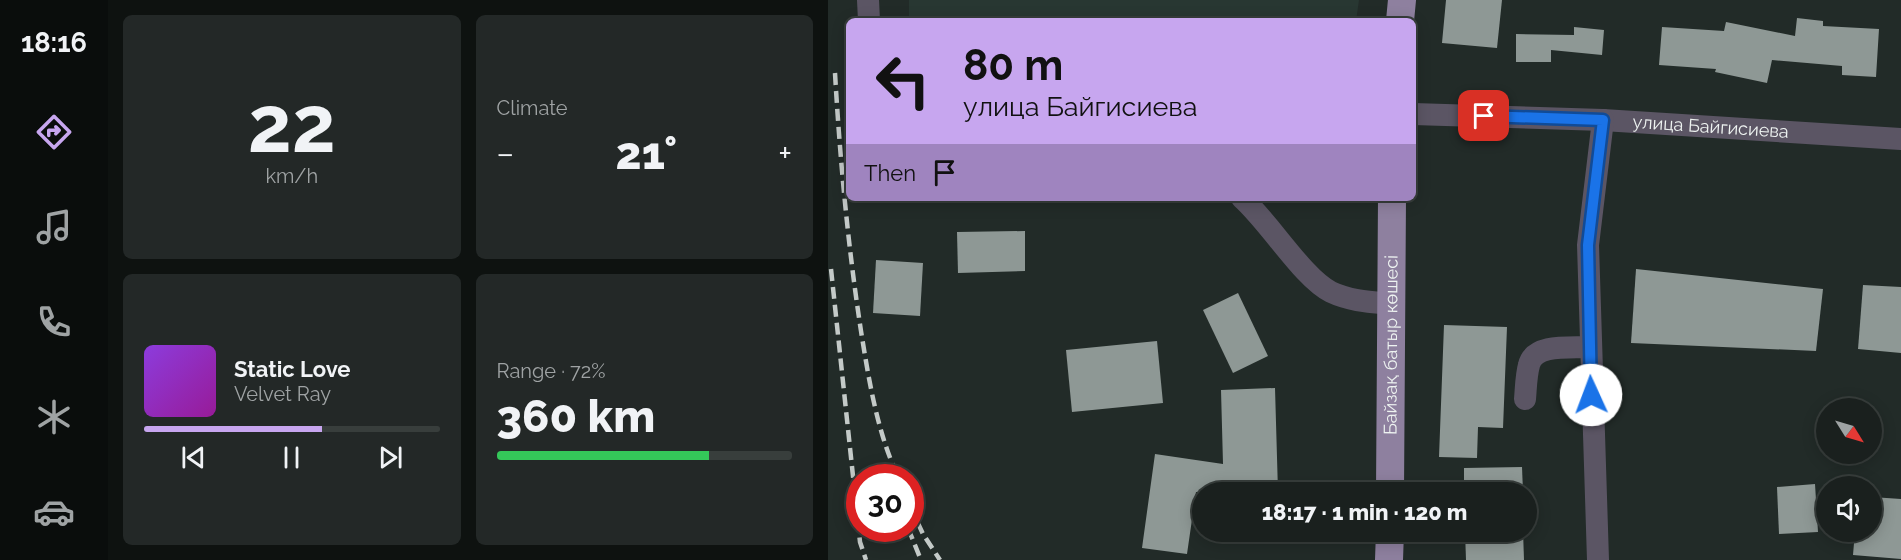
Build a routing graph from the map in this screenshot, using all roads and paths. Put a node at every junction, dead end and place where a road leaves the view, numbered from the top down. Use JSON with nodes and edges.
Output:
{"nodes":[{"id":1,"x":868,"y":0,"type":"edge"},
{"id":2,"x":1402,"y":0,"type":"edge"},
{"id":3,"x":868,"y":18,"type":"edge"},
{"id":4,"x":1400,"y":18,"type":"edge"},
{"id":5,"x":1416,"y":114,"type":"edge"},
{"id":6,"x":1603,"y":120,"type":"junction"},
{"id":7,"x":1901,"y":139,"type":"edge"},
{"id":8,"x":1245,"y":201,"type":"edge"},
{"id":9,"x":1392,"y":201,"type":"edge"},
{"id":10,"x":1390,"y":304,"type":"junction"},
{"id":11,"x":1589,"y":347,"type":"junction"},
{"id":12,"x":1525,"y":399,"type":"dead end"},
{"id":13,"x":1390,"y":482,"type":"edge"},
{"id":14,"x":1390,"y":542,"type":"edge"},
{"id":15,"x":1389,"y":560,"type":"edge"},
{"id":16,"x":1598,"y":560,"type":"edge"}],
"edges":[{"from":1,"to":3,"type":"street"},
{"from":2,"to":4,"type":"main road"},
{"from":5,"to":6,"type":"street","name":"улица Байгисиева"},
{"from":6,"to":7,"type":"street","name":"улица Байгисиева"},
{"from":6,"to":11,"type":"street"},
{"from":8,"to":10,"type":"street"},
{"from":9,"to":10,"type":"main road","name":"Байзақ батыр көшесі"},
{"from":10,"to":13,"type":"main road","name":"Байзақ батыр көшесі"},
{"from":11,"to":12,"type":"street"},
{"from":11,"to":16,"type":"street"},
{"from":14,"to":15,"type":"main road"}]}
